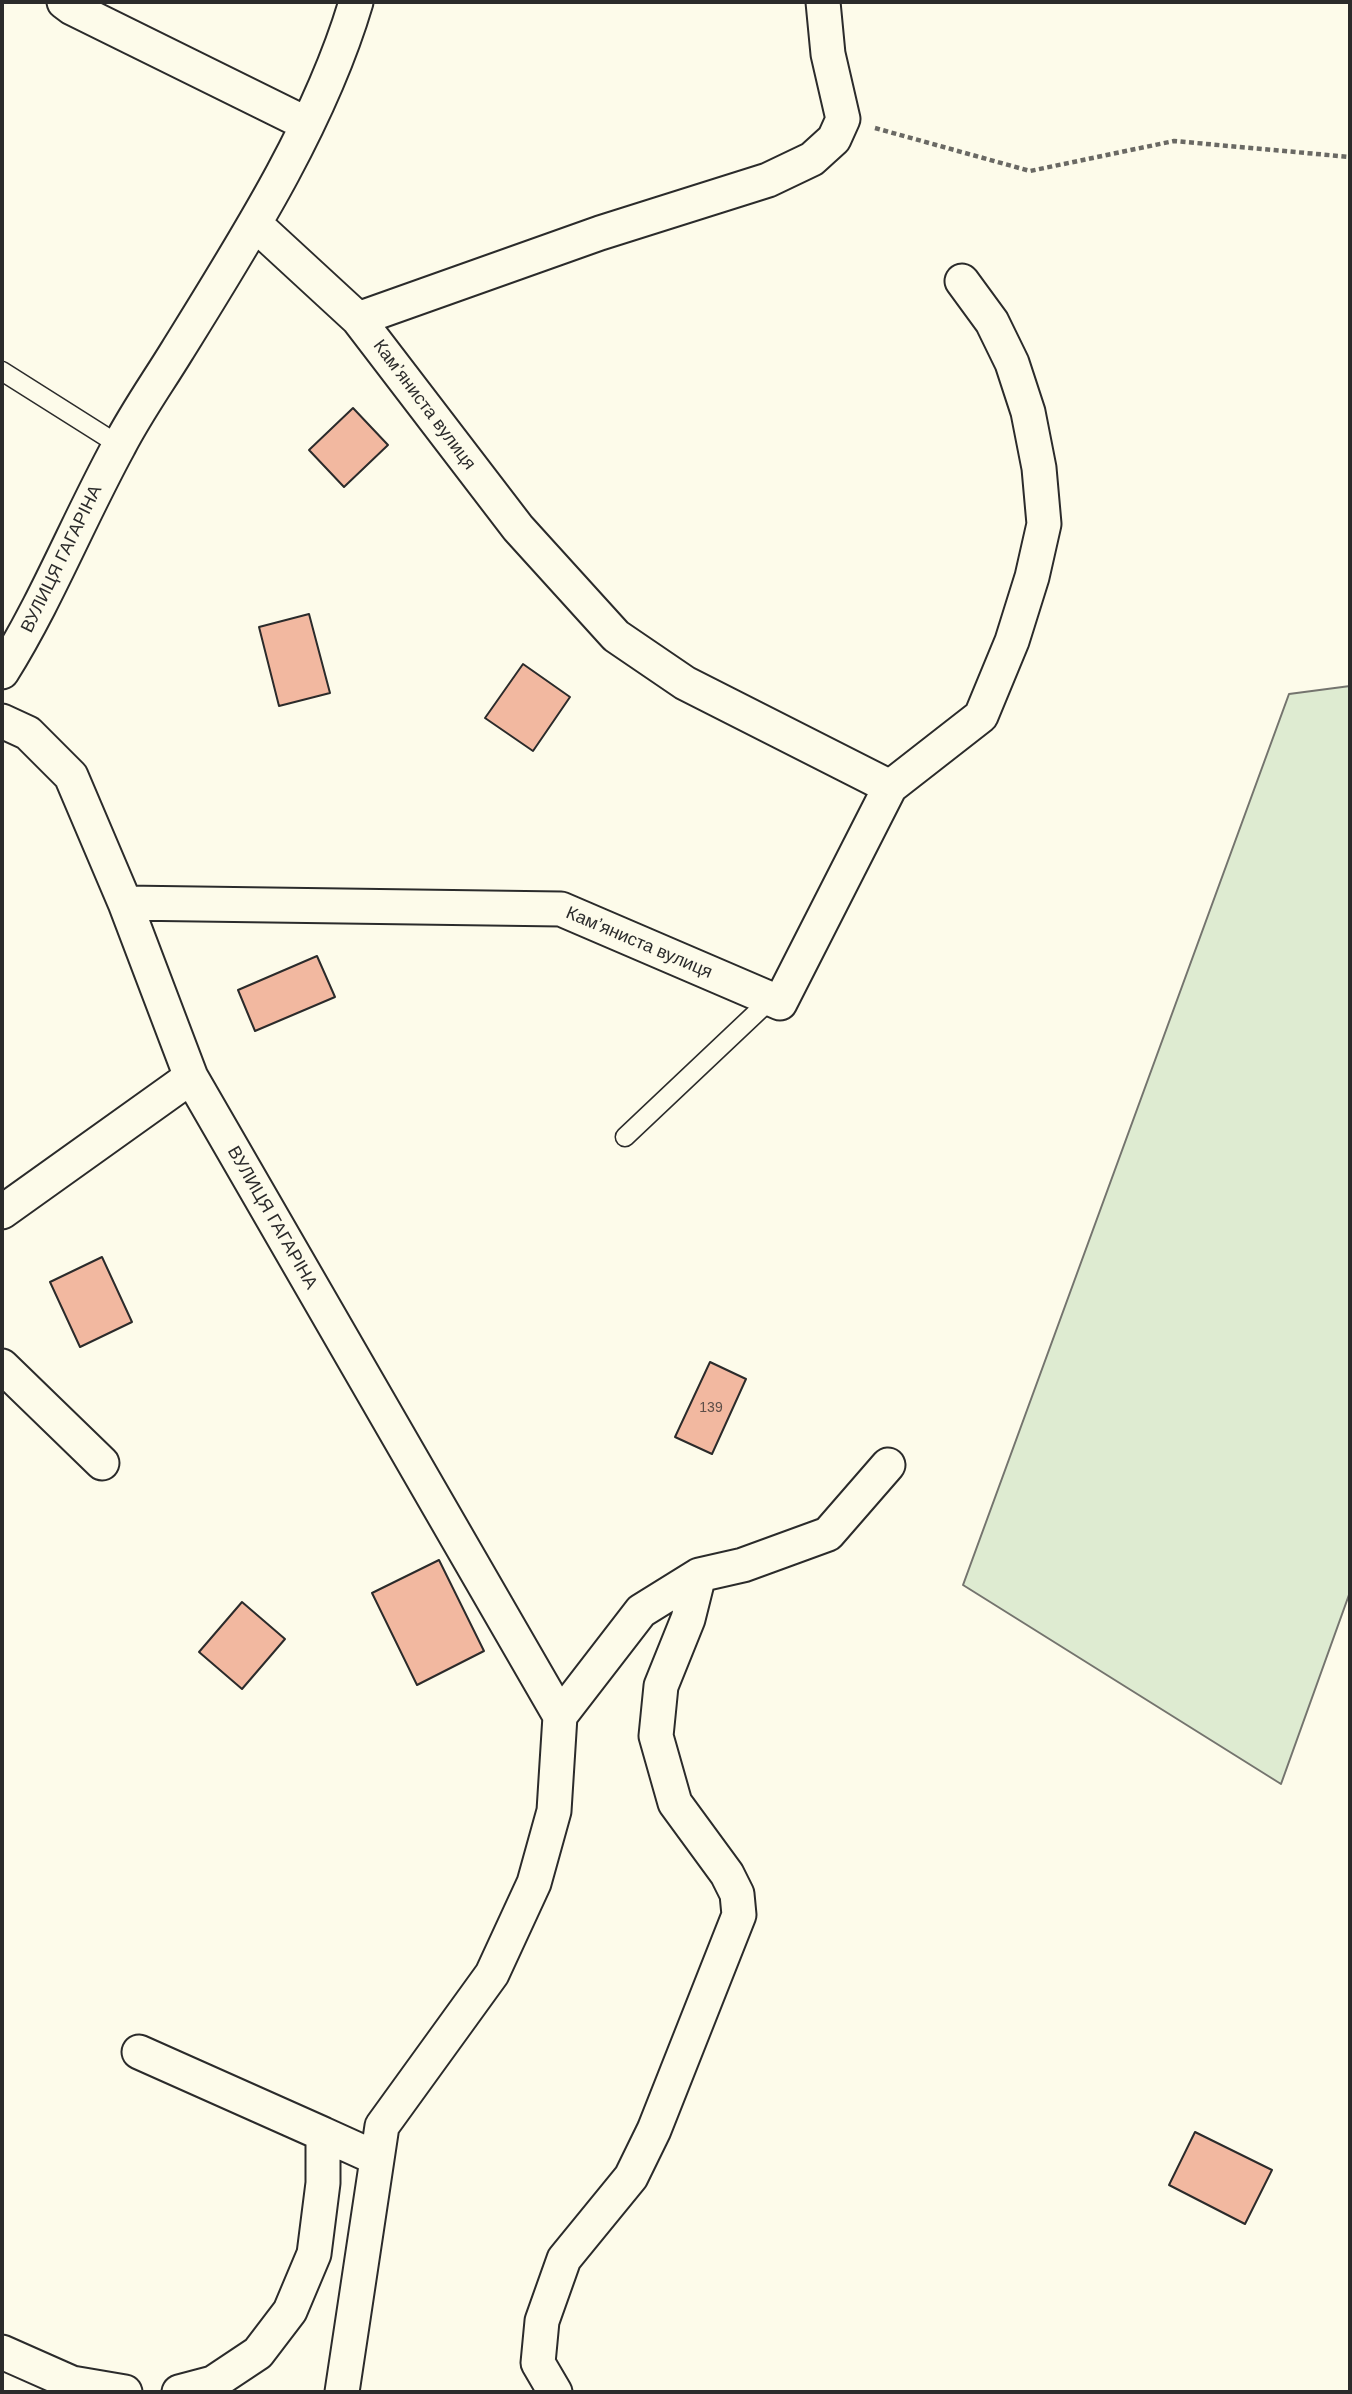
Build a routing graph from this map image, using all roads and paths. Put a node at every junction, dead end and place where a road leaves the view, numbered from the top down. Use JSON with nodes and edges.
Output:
{"nodes":[{"id":1,"x":64,"y":2,"type":"edge"},
{"id":2,"x":356,"y":2,"type":"edge"},
{"id":3,"x":822,"y":2,"type":"edge"},
{"id":4,"x":843,"y":119,"type":"junction"},
{"id":5,"x":307,"y":124,"type":"junction"},
{"id":6,"x":1350,"y":157,"type":"edge"},
{"id":7,"x":256,"y":225,"type":"junction"},
{"id":8,"x":962,"y":281,"type":"dead end"},
{"id":9,"x":358,"y":318,"type":"junction"},
{"id":10,"x":2,"y":371,"type":"edge"},
{"id":11,"x":119,"y":444,"type":"junction"},
{"id":12,"x":2,"y":672,"type":"edge"},
{"id":13,"x":2,"y":721,"type":"edge"},
{"id":14,"x":890,"y":787,"type":"junction"},
{"id":15,"x":125,"y":903,"type":"junction"},
{"id":16,"x":771,"y":999,"type":"junction"},
{"id":17,"x":191,"y":1077,"type":"junction"},
{"id":18,"x":625,"y":1137,"type":"dead end"},
{"id":19,"x":2,"y":1212,"type":"edge"},
{"id":20,"x":2,"y":1366,"type":"edge"},
{"id":21,"x":102,"y":1462,"type":"dead end"},
{"id":22,"x":888,"y":1465,"type":"dead end"},
{"id":23,"x":699,"y":1574,"type":"junction"},
{"id":24,"x":561,"y":1716,"type":"junction"},
{"id":25,"x":139,"y":2052,"type":"dead end"},
{"id":26,"x":323,"y":2134,"type":"junction"},
{"id":27,"x":376,"y":2158,"type":"junction"},
{"id":28,"x":2,"y":2352,"type":"edge"},
{"id":29,"x":75,"y":2388,"type":"edge"},
{"id":30,"x":125,"y":2392,"type":"edge"},
{"id":31,"x":179,"y":2392,"type":"edge"},
{"id":32,"x":342,"y":2392,"type":"edge"},
{"id":33,"x":555,"y":2392,"type":"edge"}],
"edges":[{"from":1,"to":5,"type":"street"},
{"from":2,"to":5,"type":"street"},
{"from":3,"to":4,"type":"street"},
{"from":4,"to":6,"type":"path"},
{"from":4,"to":9,"type":"street","name":"Камʼяниста вулиця"},
{"from":5,"to":7,"type":"street"},
{"from":7,"to":9,"type":"street","name":"Камʼяниста вулиця"},
{"from":7,"to":11,"type":"street"},
{"from":8,"to":14,"type":"street"},
{"from":9,"to":14,"type":"street","name":"Камʼяниста вулиця"},
{"from":10,"to":11,"type":"lane"},
{"from":11,"to":12,"type":"street","name":"ВУЛИЦЯ ГАГАРІНА"},
{"from":13,"to":15,"type":"street","name":"ВУЛИЦЯ ГАГАРІНА"},
{"from":14,"to":16,"type":"street"},
{"from":15,"to":16,"type":"street","name":"Камʼяниста вулиця"},
{"from":15,"to":17,"type":"street","name":"ВУЛИЦЯ ГАГАРІНА"},
{"from":16,"to":18,"type":"lane"},
{"from":17,"to":19,"type":"street"},
{"from":17,"to":24,"type":"street","name":"ВУЛИЦЯ ГАГАРІНА"},
{"from":20,"to":21,"type":"street"},
{"from":22,"to":23,"type":"street"},
{"from":23,"to":24,"type":"street"},
{"from":23,"to":33,"type":"street"},
{"from":24,"to":27,"type":"street"},
{"from":25,"to":26,"type":"street"},
{"from":26,"to":27,"type":"street"},
{"from":26,"to":31,"type":"street"},
{"from":27,"to":32,"type":"street"},
{"from":28,"to":29,"type":"street"},
{"from":29,"to":30,"type":"street"}]}
